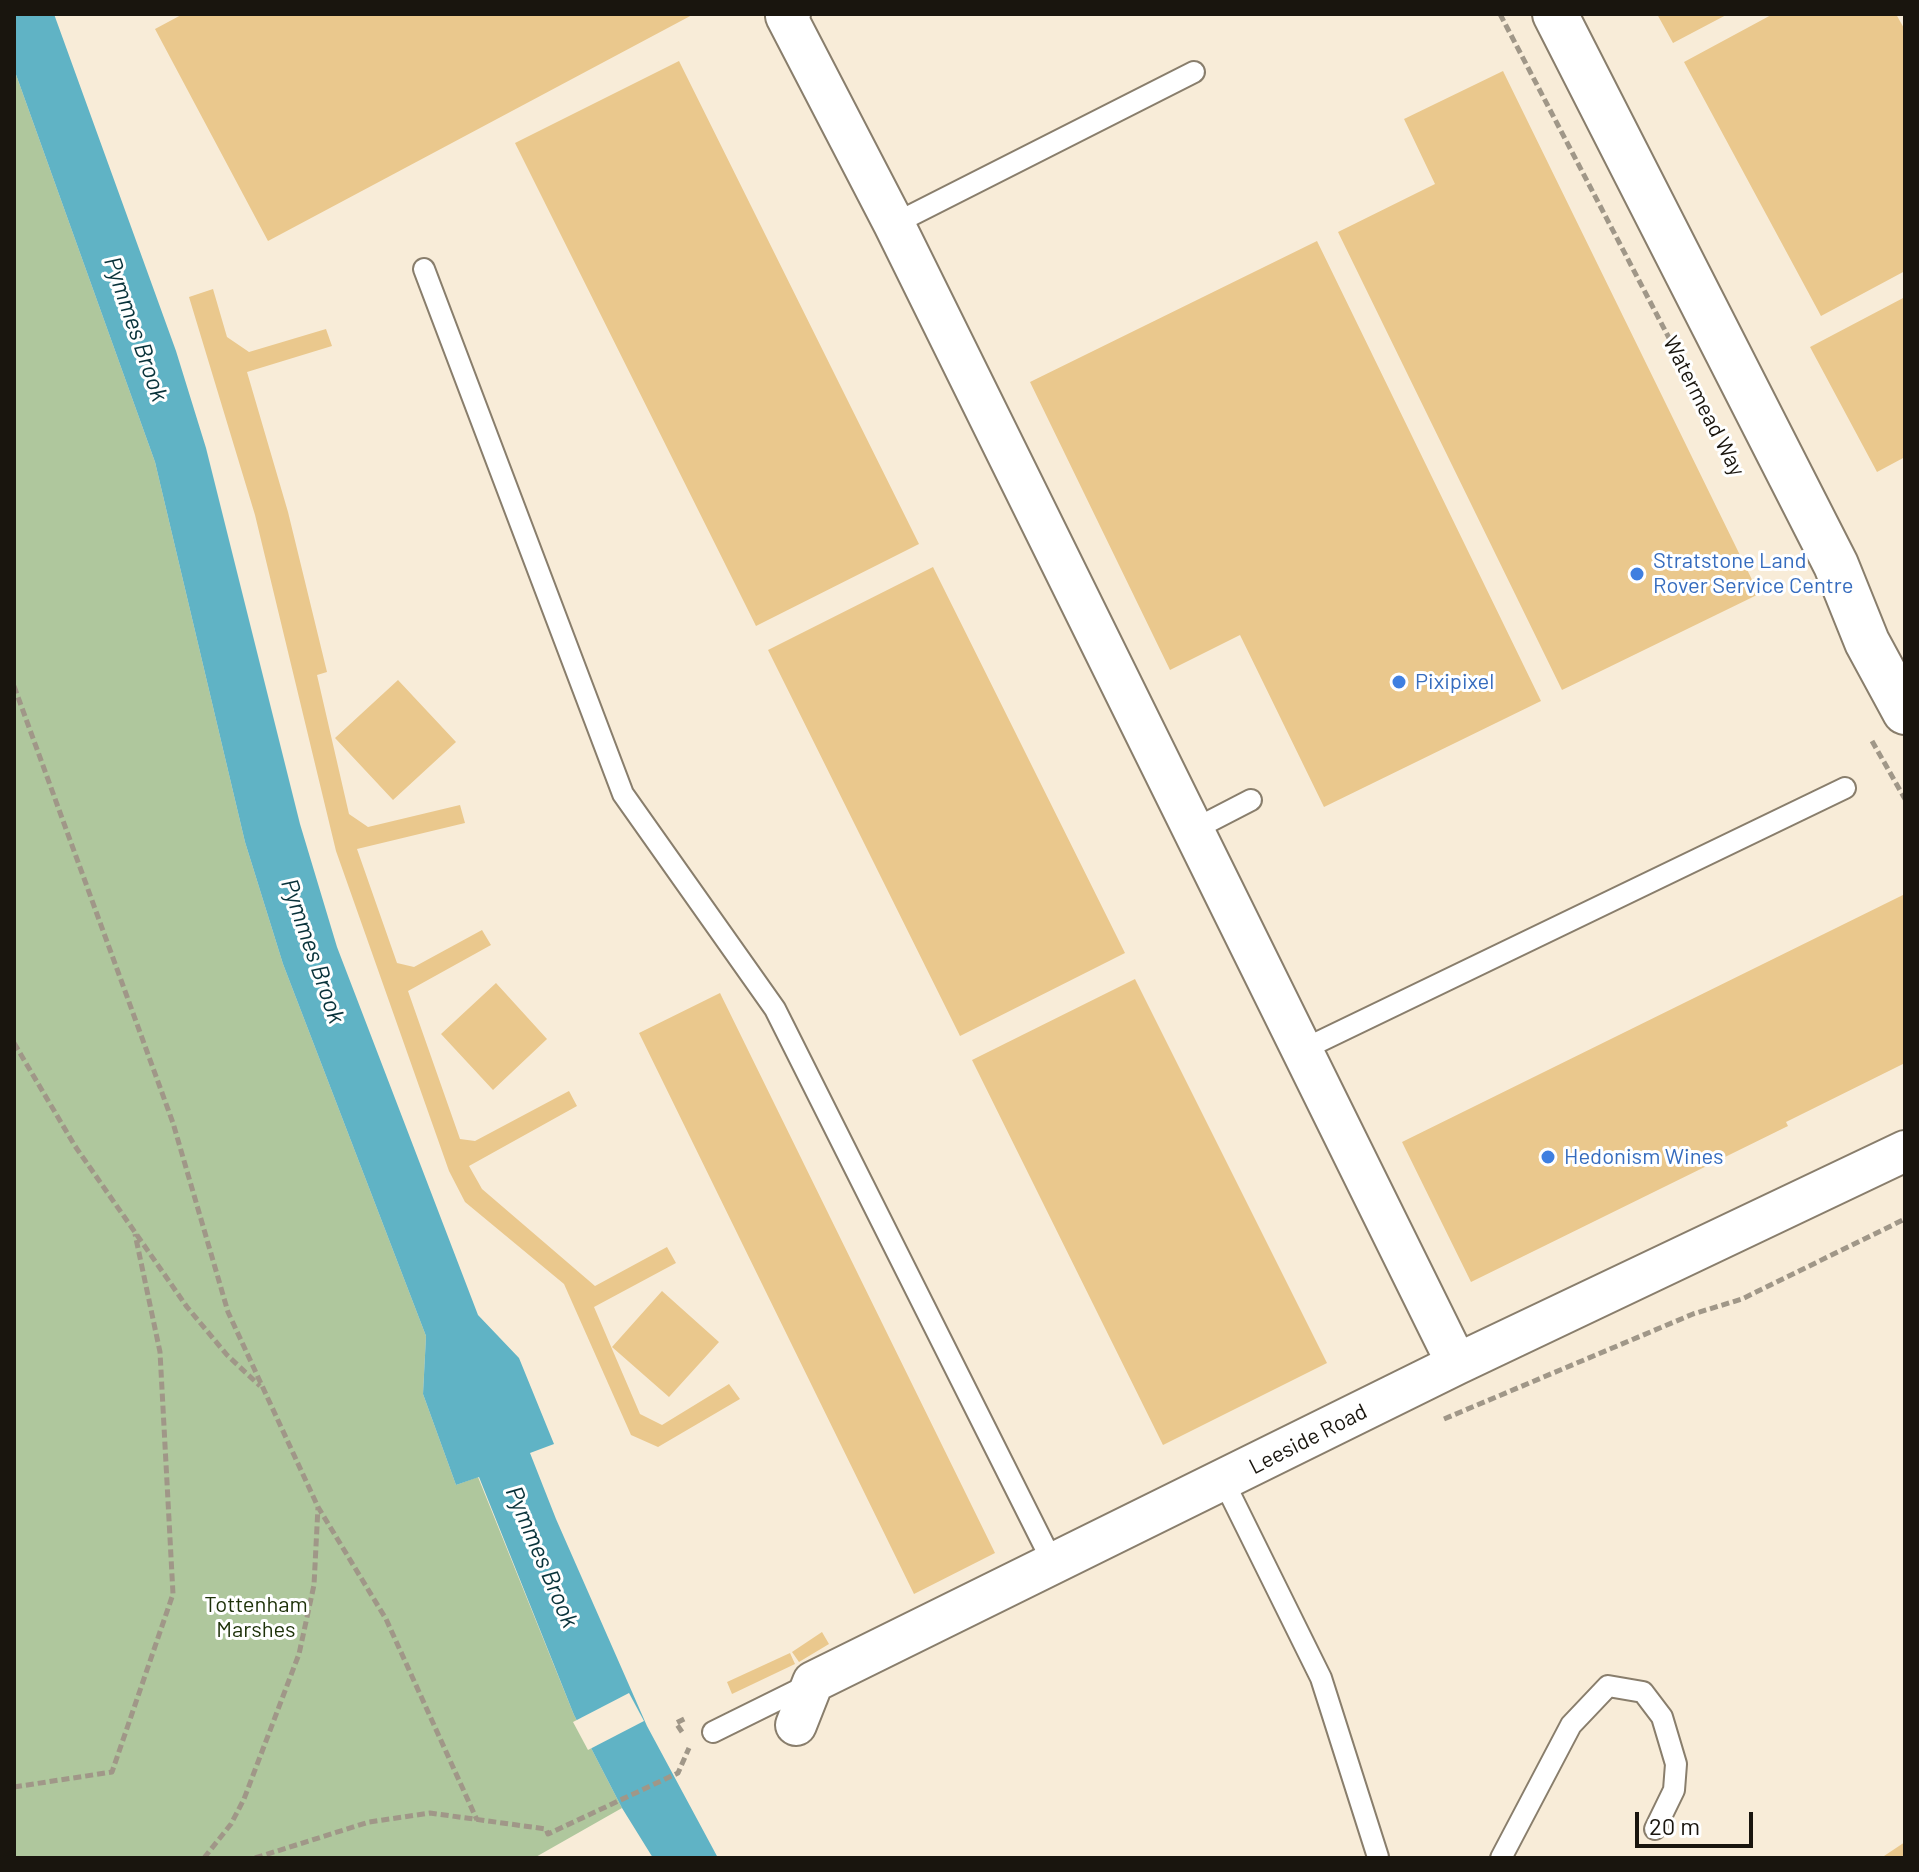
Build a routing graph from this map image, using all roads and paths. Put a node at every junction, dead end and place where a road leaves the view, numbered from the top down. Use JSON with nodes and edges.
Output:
{"nodes":[{"id":1,"x":790,"y":14,"type":"edge"},
{"id":2,"x":1500,"y":14,"type":"edge"},
{"id":3,"x":1555,"y":14,"type":"edge"},
{"id":4,"x":1194,"y":72,"type":"dead end"},
{"id":5,"x":894,"y":224,"type":"junction"},
{"id":6,"x":424,"y":269,"type":"dead end"},
{"id":7,"x":1685,"y":370,"type":"dead end"},
{"id":8,"x":1836,"y":565,"type":"junction"},
{"id":9,"x":1905,"y":651,"type":"edge"},
{"id":10,"x":14,"y":686,"type":"edge"},
{"id":11,"x":1885,"y":719,"type":"edge"},
{"id":12,"x":1845,"y":788,"type":"dead end"},
{"id":13,"x":1905,"y":799,"type":"edge"},
{"id":14,"x":1251,"y":800,"type":"dead end"},
{"id":15,"x":1193,"y":830,"type":"junction"},
{"id":16,"x":14,"y":1043,"type":"edge"},
{"id":17,"x":1302,"y":1050,"type":"junction"},
{"id":18,"x":1905,"y":1151,"type":"edge"},
{"id":19,"x":1905,"y":1219,"type":"edge"},
{"id":20,"x":135,"y":1234,"type":"junction"},
{"id":21,"x":1632,"y":1341,"type":"dead end"},
{"id":22,"x":1457,"y":1364,"type":"junction"},
{"id":23,"x":264,"y":1389,"type":"junction"},
{"id":24,"x":1224,"y":1482,"type":"junction"},
{"id":25,"x":318,"y":1507,"type":"junction"},
{"id":26,"x":1054,"y":1565,"type":"junction"},
{"id":27,"x":813,"y":1682,"type":"junction"},
{"id":28,"x":796,"y":1725,"type":"dead end"},
{"id":29,"x":713,"y":1732,"type":"dead end"},
{"id":30,"x":678,"y":1773,"type":"dead end"},
{"id":31,"x":14,"y":1787,"type":"edge"},
{"id":32,"x":477,"y":1820,"type":"junction"},
{"id":33,"x":1655,"y":1829,"type":"dead end"},
{"id":34,"x":1378,"y":1857,"type":"edge"},
{"id":35,"x":204,"y":1858,"type":"edge"},
{"id":36,"x":255,"y":1858,"type":"edge"},
{"id":37,"x":1501,"y":1858,"type":"edge"}],
"edges":[{"from":1,"to":5,"type":"street"},
{"from":2,"to":7,"type":"path","name":"Watermead Way"},
{"from":3,"to":8,"type":"main road","name":"Watermead Way"},
{"from":4,"to":5,"type":"lane"},
{"from":5,"to":15,"type":"street"},
{"from":6,"to":26,"type":"lane"},
{"from":8,"to":9,"type":"main road","name":"Watermead Way"},
{"from":8,"to":11,"type":"main road","name":"Watermead Way"},
{"from":10,"to":23,"type":"path"},
{"from":11,"to":13,"type":"path"},
{"from":12,"to":17,"type":"lane"},
{"from":14,"to":15,"type":"lane"},
{"from":15,"to":17,"type":"street"},
{"from":16,"to":20,"type":"path"},
{"from":17,"to":22,"type":"street"},
{"from":18,"to":22,"type":"street","name":"Leeside Road"},
{"from":19,"to":21,"type":"path"},
{"from":20,"to":23,"type":"path"},
{"from":20,"to":31,"type":"path"},
{"from":22,"to":24,"type":"street","name":"Leeside Road"},
{"from":23,"to":25,"type":"path"},
{"from":24,"to":26,"type":"street","name":"Leeside Road"},
{"from":24,"to":34,"type":"lane"},
{"from":25,"to":32,"type":"path"},
{"from":25,"to":35,"type":"path"},
{"from":26,"to":27,"type":"street","name":"Leeside Road"},
{"from":27,"to":28,"type":"street"},
{"from":27,"to":29,"type":"lane","name":"Leeside Road"},
{"from":30,"to":32,"type":"path"},
{"from":32,"to":36,"type":"path"},
{"from":33,"to":37,"type":"lane"}]}
